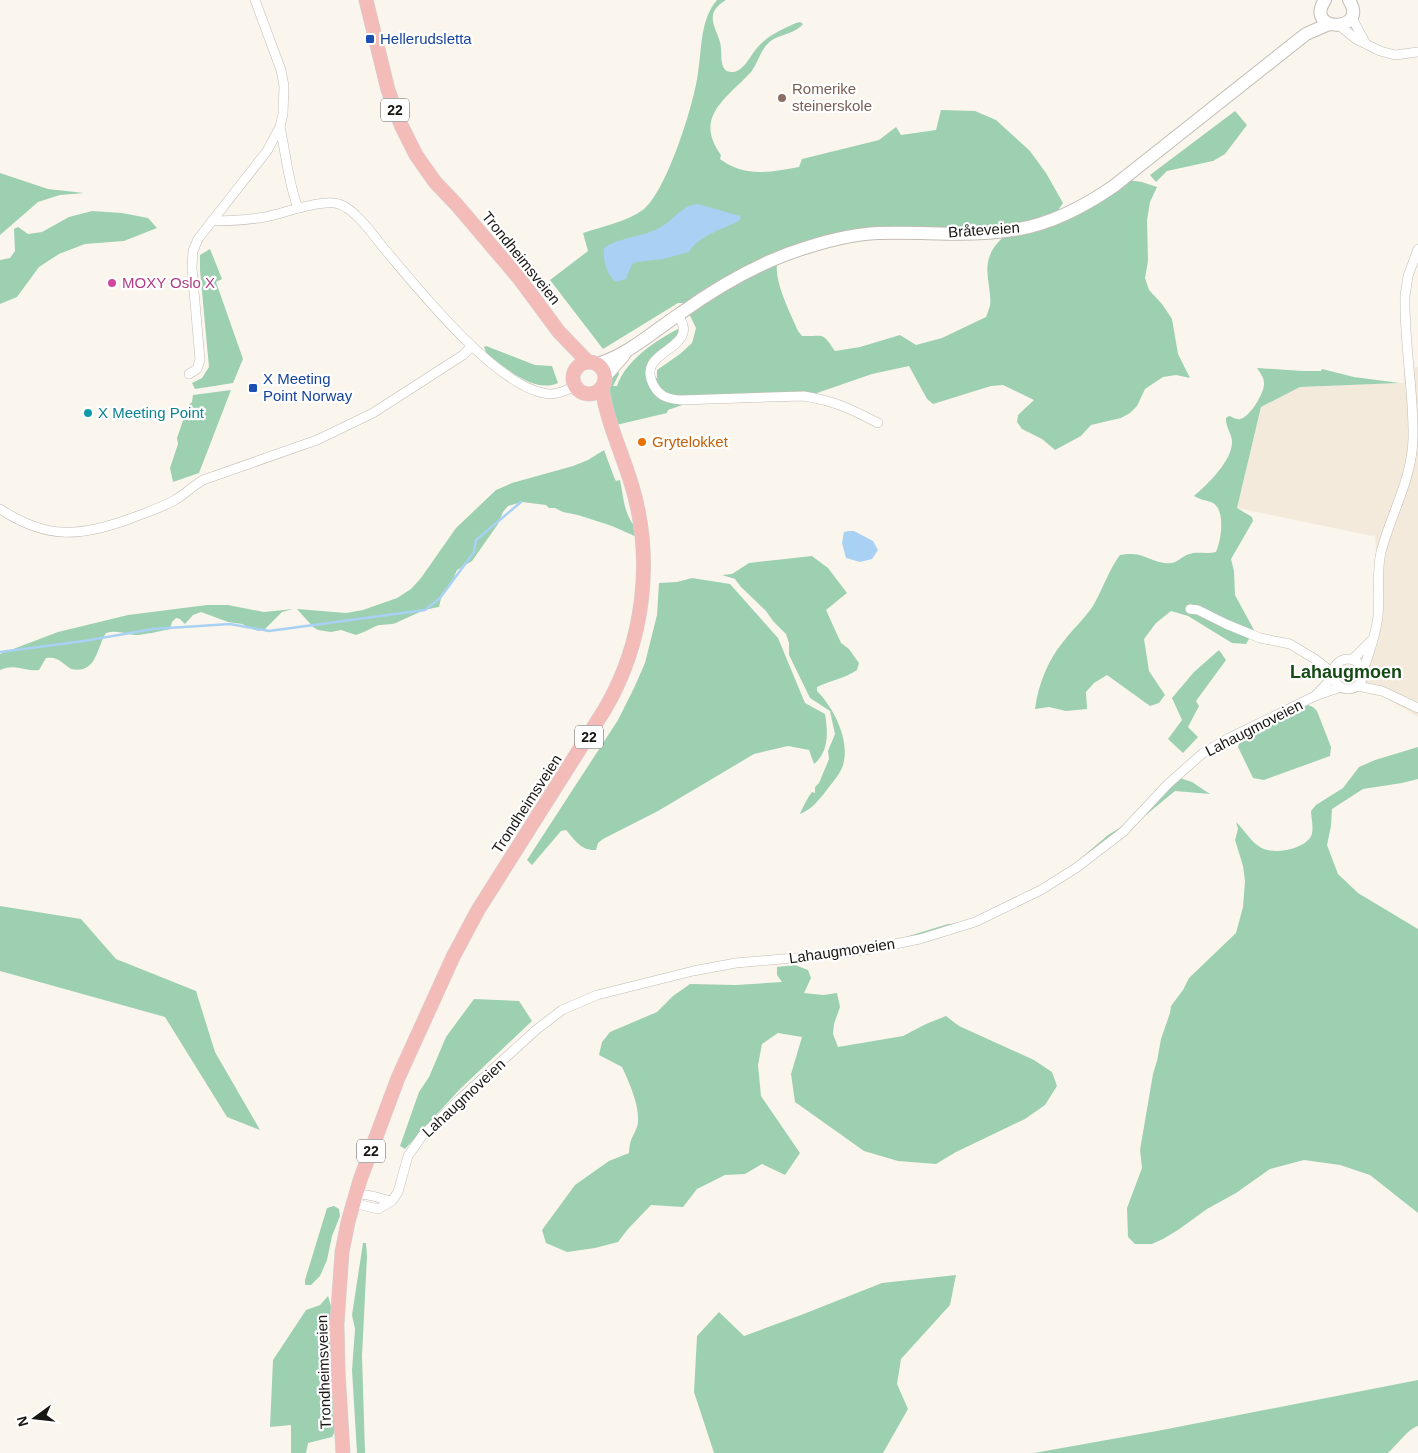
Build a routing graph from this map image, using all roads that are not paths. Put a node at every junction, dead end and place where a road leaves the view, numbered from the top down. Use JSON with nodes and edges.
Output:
{"nodes":[{"id":1,"x":255,"y":0,"type":"edge"},
{"id":2,"x":366,"y":0,"type":"edge"},
{"id":3,"x":375,"y":0,"type":"edge"},
{"id":4,"x":1323,"y":6,"type":"edge"},
{"id":5,"x":1353,"y":6,"type":"edge"},
{"id":6,"x":1335,"y":25,"type":"junction"},
{"id":7,"x":1306,"y":34,"type":"junction"},
{"id":8,"x":1366,"y":44,"type":"junction"},
{"id":9,"x":1418,"y":52,"type":"edge"},
{"id":10,"x":280,"y":127,"type":"junction"},
{"id":11,"x":456,"y":204,"type":"junction"},
{"id":12,"x":298,"y":208,"type":"junction"},
{"id":13,"x":212,"y":221,"type":"junction"},
{"id":14,"x":1418,"y":249,"type":"edge"},
{"id":15,"x":678,"y":315,"type":"junction"},
{"id":16,"x":472,"y":346,"type":"junction"},
{"id":17,"x":629,"y":350,"type":"junction"},
{"id":18,"x":587,"y":365,"type":"junction"},
{"id":19,"x":189,"y":374,"type":"dead end"},
{"id":20,"x":604,"y":383,"type":"junction"},
{"id":21,"x":575,"y":386,"type":"junction"},
{"id":22,"x":588,"y":394,"type":"junction"},
{"id":23,"x":878,"y":423,"type":"dead end"},
{"id":24,"x":610,"y":428,"type":"junction"},
{"id":25,"x":0,"y":509,"type":"edge"},
{"id":26,"x":1190,"y":608,"type":"dead end"},
{"id":27,"x":1372,"y":640,"type":"junction"},
{"id":28,"x":1315,"y":659,"type":"junction"},
{"id":29,"x":1353,"y":659,"type":"junction"},
{"id":30,"x":1338,"y":662,"type":"junction"},
{"id":31,"x":1363,"y":672,"type":"junction"},
{"id":32,"x":1333,"y":675,"type":"junction"},
{"id":33,"x":1357,"y":686,"type":"junction"},
{"id":34,"x":1341,"y":688,"type":"junction"},
{"id":35,"x":1382,"y":691,"type":"junction"},
{"id":36,"x":1315,"y":696,"type":"junction"},
{"id":37,"x":1418,"y":708,"type":"edge"},
{"id":38,"x":361,"y":1198,"type":"junction"},
{"id":39,"x":344,"y":1453,"type":"edge"}],
"edges":[{"from":1,"to":10,"type":"street"},
{"from":2,"to":11,"type":"main road","name":"Trondheimsveien","number":"22"},
{"from":3,"to":11,"type":"main road","name":"Trondheimsveien","number":"22"},
{"from":4,"to":6,"type":"main road"},
{"from":4,"to":7,"type":"main road","name":"Bråteveien"},
{"from":5,"to":6,"type":"main road","name":"Bråteveien"},
{"from":5,"to":8,"type":"street"},
{"from":6,"to":7,"type":"main road","name":"Bråteveien"},
{"from":6,"to":8,"type":"street"},
{"from":7,"to":15,"type":"main road","name":"Bråteveien"},
{"from":8,"to":9,"type":"street"},
{"from":10,"to":12,"type":"street"},
{"from":10,"to":13,"type":"street"},
{"from":11,"to":18,"type":"main road","name":"Trondheimsveien","number":"22"},
{"from":12,"to":13,"type":"street"},
{"from":12,"to":16,"type":"street"},
{"from":13,"to":19,"type":"street"},
{"from":14,"to":27,"type":"street"},
{"from":15,"to":17,"type":"main road","name":"Bråteveien"},
{"from":15,"to":23,"type":"street"},
{"from":16,"to":21,"type":"street"},
{"from":16,"to":25,"type":"street"},
{"from":17,"to":18,"type":"main road","name":"Bråteveien"},
{"from":17,"to":20,"type":"main road","name":"Bråteveien"},
{"from":18,"to":20,"type":"main road","number":"22"},
{"from":18,"to":21,"type":"main road"},
{"from":20,"to":22,"type":"main road"},
{"from":20,"to":24,"type":"main road","name":"Trondheimsveien","number":"22"},
{"from":21,"to":22,"type":"main road","number":"22"},
{"from":22,"to":24,"type":"main road","name":"Trondheimsveien","number":"22"},
{"from":24,"to":38,"type":"main road","name":"Trondheimsveien","number":"22"},
{"from":26,"to":28,"type":"street"},
{"from":27,"to":29,"type":"street"},
{"from":27,"to":31,"type":"street"},
{"from":28,"to":30,"type":"street"},
{"from":28,"to":32,"type":"street"},
{"from":29,"to":30,"type":"street"},
{"from":29,"to":31,"type":"street"},
{"from":30,"to":32,"type":"street"},
{"from":31,"to":33,"type":"street"},
{"from":31,"to":35,"type":"street"},
{"from":32,"to":34,"type":"street"},
{"from":32,"to":36,"type":"street","name":"Lahaugmoveien"},
{"from":33,"to":34,"type":"street"},
{"from":33,"to":35,"type":"street"},
{"from":34,"to":36,"type":"street","name":"Lahaugmoveien"},
{"from":35,"to":37,"type":"street"},
{"from":36,"to":38,"type":"street","name":"Lahaugmoveien"},
{"from":38,"to":39,"type":"main road","name":"Trondheimsveien","number":"22"}]}
